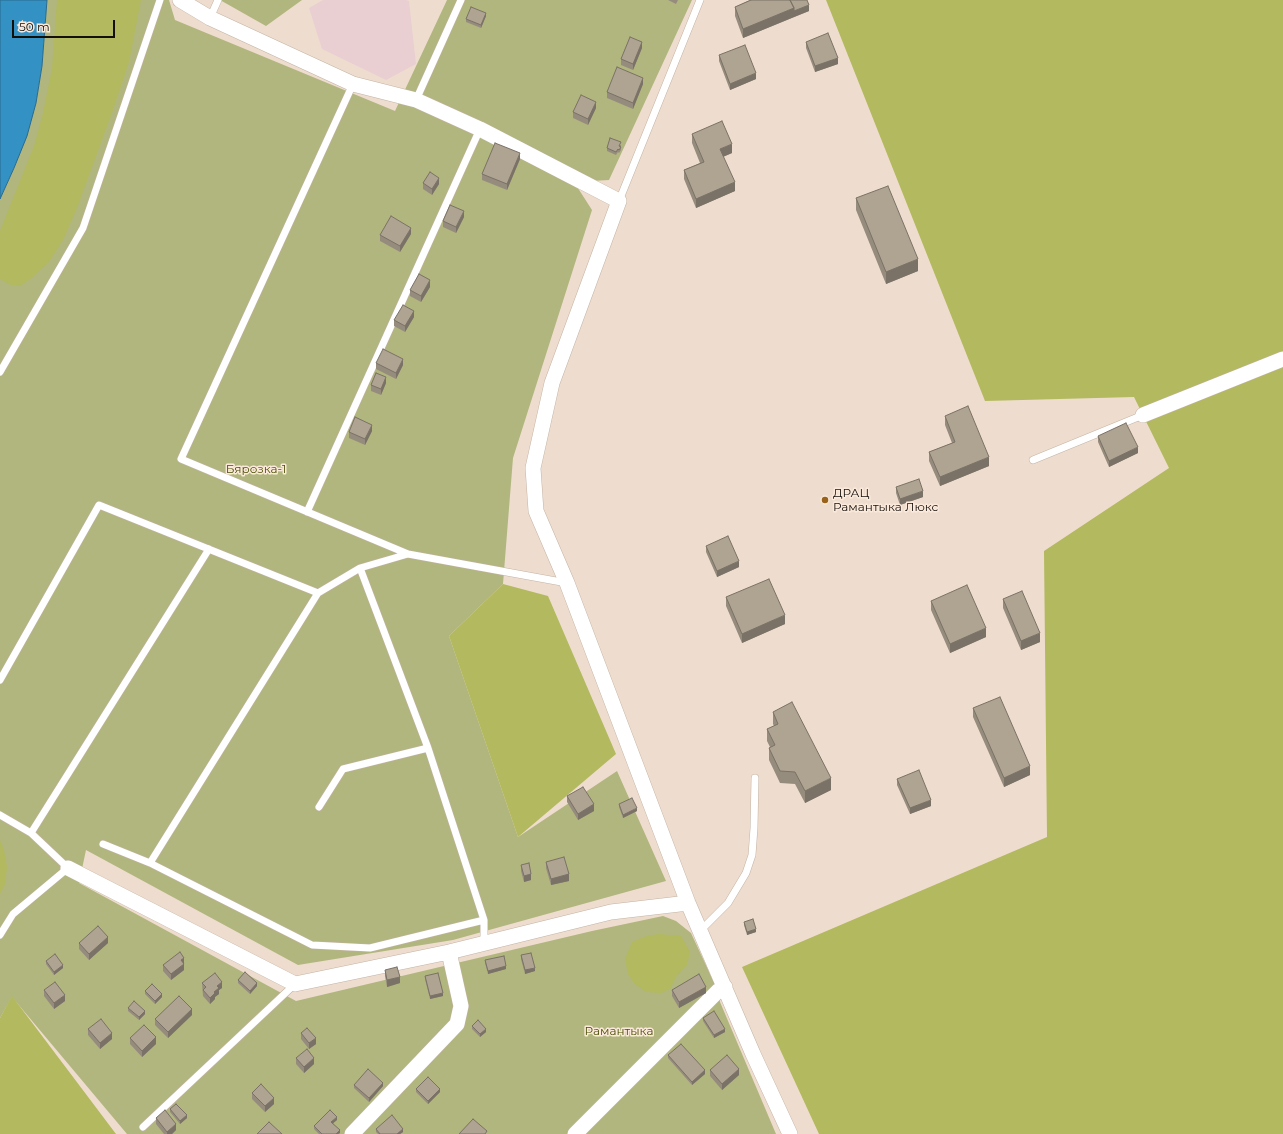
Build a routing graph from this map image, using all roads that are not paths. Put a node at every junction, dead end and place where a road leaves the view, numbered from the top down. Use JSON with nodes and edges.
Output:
{"nodes":[{"id":1,"x":160,"y":0,"type":"edge"},
{"id":2,"x":180,"y":0,"type":"edge"},
{"id":3,"x":218,"y":0,"type":"edge"},
{"id":4,"x":461,"y":0,"type":"edge"},
{"id":5,"x":700,"y":0,"type":"edge"},
{"id":6,"x":210,"y":18,"type":"junction"},
{"id":7,"x":353,"y":84,"type":"junction"},
{"id":8,"x":416,"y":100,"type":"junction"},
{"id":9,"x":480,"y":129,"type":"junction"},
{"id":10,"x":620,"y":201,"type":"junction"},
{"id":11,"x":1283,"y":358,"type":"edge"},
{"id":12,"x":0,"y":372,"type":"edge"},
{"id":13,"x":1143,"y":415,"type":"joint"},
{"id":14,"x":1033,"y":460,"type":"dead end"},
{"id":15,"x":307,"y":512,"type":"junction"},
{"id":16,"x":209,"y":549,"type":"junction"},
{"id":17,"x":408,"y":554,"type":"junction"},
{"id":18,"x":360,"y":568,"type":"junction"},
{"id":19,"x":567,"y":583,"type":"junction"},
{"id":20,"x":318,"y":593,"type":"junction"},
{"id":21,"x":0,"y":680,"type":"edge"},
{"id":22,"x":428,"y":748,"type":"junction"},
{"id":23,"x":755,"y":778,"type":"dead end"},
{"id":24,"x":319,"y":807,"type":"dead end"},
{"id":25,"x":0,"y":816,"type":"edge"},
{"id":26,"x":32,"y":833,"type":"junction"},
{"id":27,"x":103,"y":844,"type":"dead end"},
{"id":28,"x":150,"y":863,"type":"junction"},
{"id":29,"x":68,"y":868,"type":"junction"},
{"id":30,"x":688,"y":902,"type":"junction"},
{"id":31,"x":484,"y":920,"type":"junction"},
{"id":32,"x":700,"y":931,"type":"junction"},
{"id":33,"x":0,"y":935,"type":"edge"},
{"id":34,"x":484,"y":943,"type":"junction"},
{"id":35,"x":449,"y":952,"type":"junction"},
{"id":36,"x":295,"y":984,"type":"junction"},
{"id":37,"x":725,"y":987,"type":"junction"},
{"id":38,"x":144,"y":1126,"type":"dead end"},
{"id":39,"x":352,"y":1134,"type":"edge"},
{"id":40,"x":575,"y":1134,"type":"edge"},
{"id":41,"x":790,"y":1134,"type":"edge"}],
"edges":[{"from":1,"to":12,"type":"lane"},
{"from":2,"to":6,"type":"street"},
{"from":3,"to":6,"type":"lane"},
{"from":4,"to":8,"type":"lane"},
{"from":5,"to":10,"type":"lane"},
{"from":6,"to":7,"type":"street"},
{"from":7,"to":8,"type":"street"},
{"from":7,"to":15,"type":"lane"},
{"from":8,"to":9,"type":"street"},
{"from":9,"to":10,"type":"street"},
{"from":9,"to":15,"type":"lane"},
{"from":10,"to":19,"type":"street"},
{"from":11,"to":13,"type":"street"},
{"from":13,"to":14,"type":"lane"},
{"from":15,"to":17,"type":"lane"},
{"from":16,"to":20,"type":"lane"},
{"from":16,"to":21,"type":"lane"},
{"from":16,"to":26,"type":"lane"},
{"from":17,"to":18,"type":"lane"},
{"from":17,"to":19,"type":"lane"},
{"from":18,"to":20,"type":"lane"},
{"from":18,"to":22,"type":"lane"},
{"from":19,"to":30,"type":"street"},
{"from":20,"to":28,"type":"lane"},
{"from":22,"to":24,"type":"lane"},
{"from":22,"to":31,"type":"lane"},
{"from":23,"to":32,"type":"lane"},
{"from":25,"to":26,"type":"lane"},
{"from":26,"to":29,"type":"lane"},
{"from":27,"to":28,"type":"lane"},
{"from":28,"to":31,"type":"lane"},
{"from":29,"to":33,"type":"lane"},
{"from":29,"to":36,"type":"street"},
{"from":30,"to":32,"type":"street"},
{"from":30,"to":34,"type":"street"},
{"from":31,"to":34,"type":"lane"},
{"from":32,"to":37,"type":"street"},
{"from":34,"to":35,"type":"street"},
{"from":35,"to":36,"type":"street"},
{"from":35,"to":39,"type":"street"},
{"from":36,"to":38,"type":"lane"},
{"from":37,"to":40,"type":"street"},
{"from":37,"to":41,"type":"street"}]}
